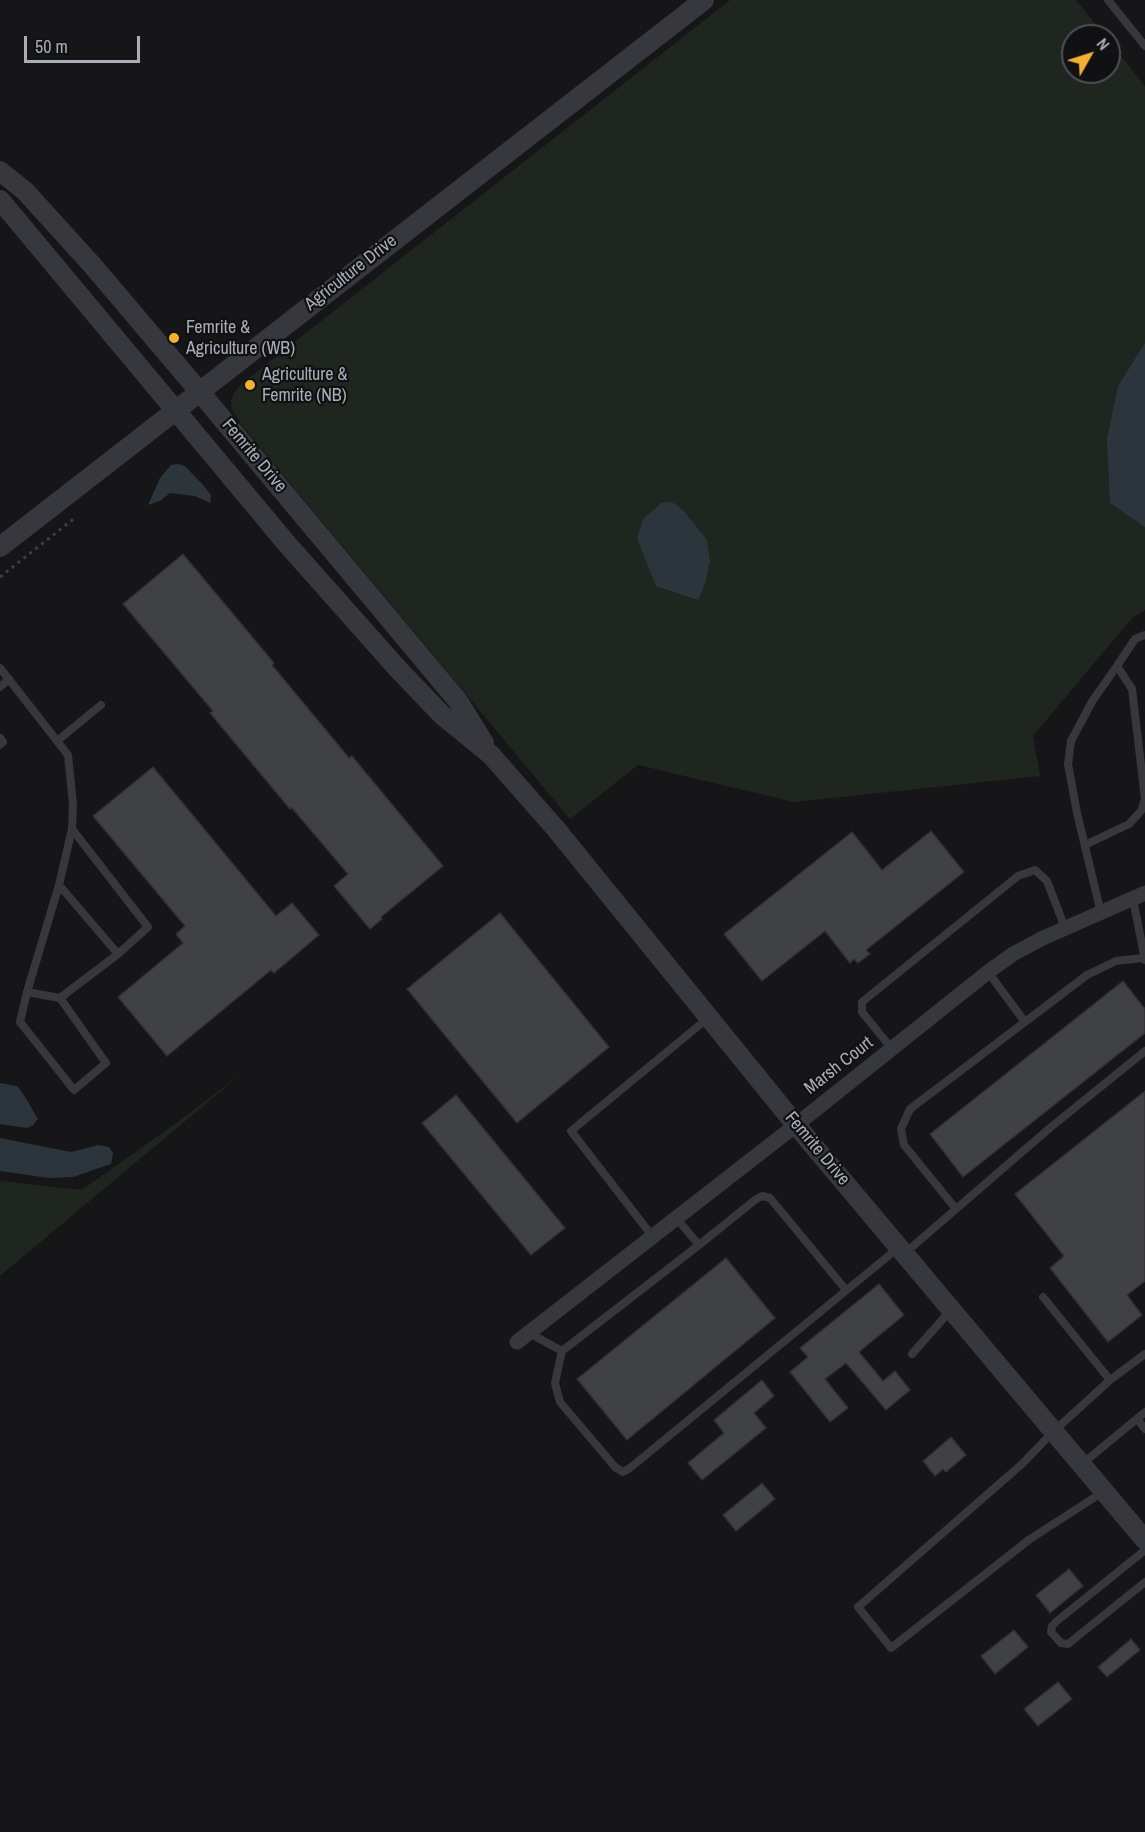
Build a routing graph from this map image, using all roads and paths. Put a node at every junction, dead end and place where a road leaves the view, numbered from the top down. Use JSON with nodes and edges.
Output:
{"nodes":[{"id":1,"x":704,"y":0,"type":"edge"},
{"id":2,"x":1108,"y":0,"type":"edge"},
{"id":3,"x":1145,"y":45,"type":"edge"},
{"id":4,"x":0,"y":171,"type":"edge"},
{"id":5,"x":0,"y":200,"type":"edge"},
{"id":6,"x":199,"y":391,"type":"junction"},
{"id":7,"x":175,"y":409,"type":"junction"},
{"id":8,"x":76,"y":517,"type":"dead end"},
{"id":9,"x":0,"y":547,"type":"edge"},
{"id":10,"x":0,"y":577,"type":"edge"},
{"id":11,"x":1145,"y":635,"type":"edge"},
{"id":12,"x":1117,"y":666,"type":"junction"},
{"id":13,"x":0,"y":668,"type":"edge"},
{"id":14,"x":9,"y":679,"type":"junction"},
{"id":15,"x":0,"y":687,"type":"edge"},
{"id":16,"x":101,"y":705,"type":"dead end"},
{"id":17,"x":0,"y":738,"type":"edge"},
{"id":18,"x":57,"y":741,"type":"junction"},
{"id":19,"x":0,"y":745,"type":"edge"},
{"id":20,"x":491,"y":756,"type":"junction"},
{"id":21,"x":72,"y":829,"type":"junction"},
{"id":22,"x":1084,"y":845,"type":"junction"},
{"id":23,"x":59,"y":885,"type":"junction"},
{"id":24,"x":1139,"y":896,"type":"edge"},
{"id":25,"x":1101,"y":913,"type":"junction"},
{"id":26,"x":1065,"y":928,"type":"junction"},
{"id":27,"x":118,"y":954,"type":"junction"},
{"id":28,"x":1144,"y":959,"type":"edge"},
{"id":29,"x":988,"y":972,"type":"junction"},
{"id":30,"x":27,"y":992,"type":"junction"},
{"id":31,"x":60,"y":998,"type":"junction"},
{"id":32,"x":709,"y":1017,"type":"junction"},
{"id":33,"x":1025,"y":1022,"type":"junction"},
{"id":34,"x":892,"y":1049,"type":"junction"},
{"id":35,"x":1145,"y":1051,"type":"edge"},
{"id":36,"x":796,"y":1125,"type":"junction"},
{"id":37,"x":956,"y":1209,"type":"junction"},
{"id":38,"x":677,"y":1219,"type":"junction"},
{"id":39,"x":653,"y":1237,"type":"junction"},
{"id":40,"x":699,"y":1245,"type":"junction"},
{"id":41,"x":902,"y":1250,"type":"junction"},
{"id":42,"x":846,"y":1290,"type":"junction"},
{"id":43,"x":1042,"y":1297,"type":"dead end"},
{"id":44,"x":951,"y":1310,"type":"junction"},
{"id":45,"x":523,"y":1338,"type":"joint"},
{"id":46,"x":562,"y":1351,"type":"junction"},
{"id":47,"x":912,"y":1354,"type":"dead end"},
{"id":48,"x":1145,"y":1354,"type":"edge"},
{"id":49,"x":1110,"y":1380,"type":"junction"},
{"id":50,"x":1145,"y":1413,"type":"edge"},
{"id":51,"x":1137,"y":1419,"type":"junction"},
{"id":52,"x":1145,"y":1429,"type":"edge"},
{"id":53,"x":1053,"y":1432,"type":"junction"},
{"id":54,"x":1081,"y":1465,"type":"junction"},
{"id":55,"x":1104,"y":1491,"type":"junction"},
{"id":56,"x":1142,"y":1532,"type":"edge"},
{"id":57,"x":1145,"y":1550,"type":"edge"},
{"id":58,"x":1145,"y":1582,"type":"edge"}],
"edges":[{"from":1,"to":6,"type":"street","name":"Agriculture Drive"},
{"from":2,"to":3,"type":"lane"},
{"from":4,"to":6,"type":"street","name":"Femrite Drive"},
{"from":5,"to":7,"type":"street","name":"Femrite Drive"},
{"from":6,"to":7,"type":"street","name":"Agriculture Drive"},
{"from":6,"to":20,"type":"street","name":"Femrite Drive"},
{"from":7,"to":9,"type":"street","name":"Agriculture Drive"},
{"from":7,"to":20,"type":"street","name":"Femrite Drive"},
{"from":8,"to":10,"type":"path"},
{"from":11,"to":12,"type":"lane"},
{"from":12,"to":22,"type":"lane"},
{"from":12,"to":22,"type":"lane"},
{"from":13,"to":14,"type":"lane"},
{"from":14,"to":15,"type":"lane"},
{"from":14,"to":18,"type":"lane"},
{"from":16,"to":18,"type":"lane"},
{"from":17,"to":19,"type":"lane"},
{"from":18,"to":21,"type":"lane"},
{"from":20,"to":32,"type":"street","name":"Femrite Drive"},
{"from":21,"to":23,"type":"lane"},
{"from":21,"to":27,"type":"lane"},
{"from":22,"to":25,"type":"lane"},
{"from":23,"to":27,"type":"lane"},
{"from":23,"to":30,"type":"lane"},
{"from":24,"to":25,"type":"street","name":"Marsh Court"},
{"from":24,"to":28,"type":"lane"},
{"from":25,"to":26,"type":"street","name":"Marsh Court"},
{"from":26,"to":29,"type":"street","name":"Marsh Court"},
{"from":26,"to":34,"type":"lane"},
{"from":27,"to":31,"type":"lane"},
{"from":28,"to":33,"type":"lane"},
{"from":29,"to":33,"type":"lane"},
{"from":29,"to":34,"type":"street","name":"Marsh Court"},
{"from":30,"to":31,"type":"lane"},
{"from":30,"to":31,"type":"lane"},
{"from":32,"to":36,"type":"street","name":"Femrite Drive"},
{"from":32,"to":39,"type":"lane"},
{"from":33,"to":37,"type":"lane"},
{"from":34,"to":36,"type":"street","name":"Marsh Court"},
{"from":35,"to":37,"type":"lane"},
{"from":36,"to":38,"type":"street","name":"Marsh Court"},
{"from":36,"to":41,"type":"street","name":"Femrite Drive"},
{"from":37,"to":41,"type":"lane"},
{"from":38,"to":39,"type":"street","name":"Marsh Court"},
{"from":38,"to":40,"type":"lane"},
{"from":39,"to":45,"type":"street","name":"Marsh Court"},
{"from":40,"to":42,"type":"lane"},
{"from":40,"to":46,"type":"lane"},
{"from":41,"to":42,"type":"lane"},
{"from":41,"to":44,"type":"street","name":"Femrite Drive"},
{"from":42,"to":46,"type":"lane"},
{"from":43,"to":49,"type":"lane"},
{"from":44,"to":47,"type":"lane"},
{"from":44,"to":53,"type":"street","name":"Femrite Drive"},
{"from":45,"to":46,"type":"lane"},
{"from":48,"to":49,"type":"lane"},
{"from":49,"to":53,"type":"lane"},
{"from":50,"to":51,"type":"lane"},
{"from":51,"to":52,"type":"lane"},
{"from":51,"to":54,"type":"lane"},
{"from":53,"to":54,"type":"street","name":"Femrite Drive"},
{"from":53,"to":55,"type":"lane"},
{"from":54,"to":55,"type":"street","name":"Femrite Drive"},
{"from":55,"to":56,"type":"street","name":"Femrite Drive"},
{"from":57,"to":58,"type":"lane"}]}
